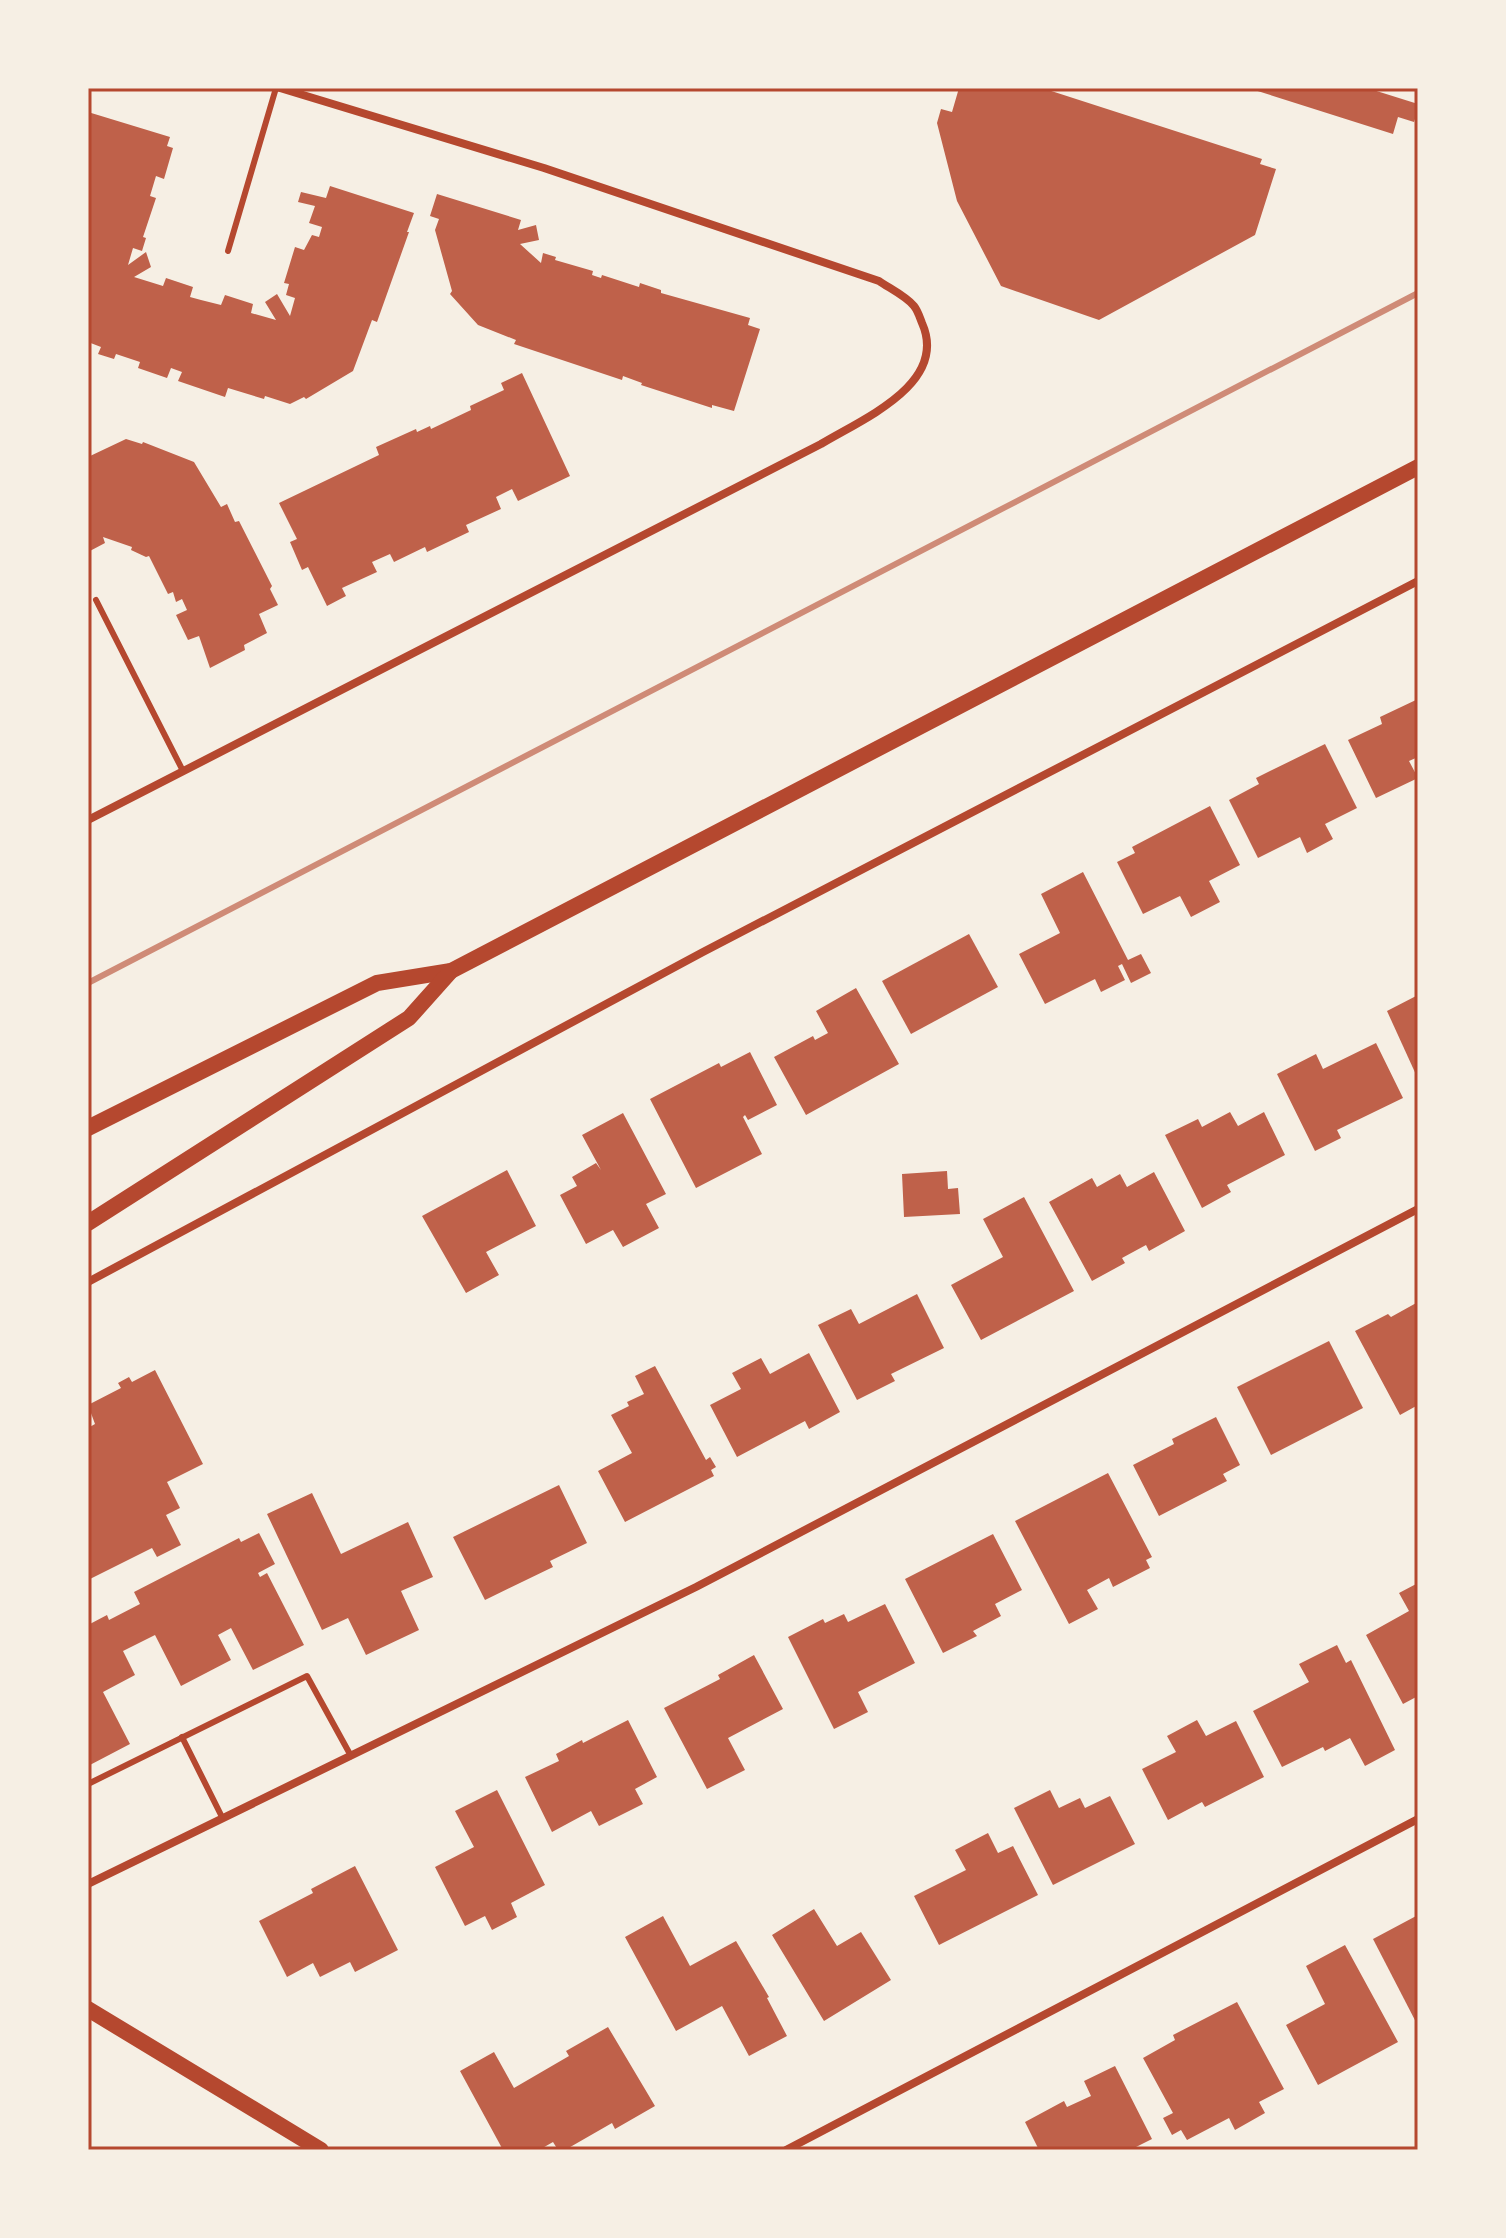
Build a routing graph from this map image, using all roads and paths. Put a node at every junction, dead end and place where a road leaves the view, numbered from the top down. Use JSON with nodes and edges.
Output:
{"nodes":[{"id":1,"x":278,"y":88,"type":"edge"},
{"id":2,"x":228,"y":251,"type":"dead end"},
{"id":3,"x":1418,"y":467,"type":"edge"},
{"id":4,"x":1418,"y":581,"type":"edge"},
{"id":5,"x":96,"y":600,"type":"dead end"},
{"id":6,"x":183,"y":771,"type":"junction"},
{"id":7,"x":88,"y":820,"type":"edge"},
{"id":8,"x":451,"y":971,"type":"junction"},
{"id":9,"x":88,"y":1128,"type":"edge"},
{"id":10,"x":1418,"y":1209,"type":"edge"},
{"id":11,"x":88,"y":1223,"type":"edge"},
{"id":12,"x":88,"y":1282,"type":"edge"},
{"id":13,"x":182,"y":1737,"type":"junction"},
{"id":14,"x":351,"y":1756,"type":"junction"},
{"id":15,"x":88,"y":1784,"type":"edge"},
{"id":16,"x":222,"y":1817,"type":"junction"},
{"id":17,"x":1418,"y":1819,"type":"edge"},
{"id":18,"x":88,"y":1884,"type":"edge"},
{"id":19,"x":88,"y":2009,"type":"edge"},
{"id":20,"x":321,"y":2150,"type":"edge"},
{"id":21,"x":786,"y":2150,"type":"edge"}],
"edges":[{"from":1,"to":2,"type":"lane"},
{"from":1,"to":6,"type":"street"},
{"from":3,"to":8,"type":"main road"},
{"from":4,"to":12,"type":"street"},
{"from":5,"to":6,"type":"lane"},
{"from":6,"to":7,"type":"street"},
{"from":8,"to":9,"type":"main road"},
{"from":8,"to":11,"type":"main road"},
{"from":10,"to":14,"type":"street"},
{"from":13,"to":14,"type":"lane"},
{"from":13,"to":15,"type":"lane"},
{"from":13,"to":16,"type":"lane"},
{"from":14,"to":16,"type":"street"},
{"from":16,"to":18,"type":"street"},
{"from":17,"to":21,"type":"street"},
{"from":19,"to":20,"type":"main road"}]}
